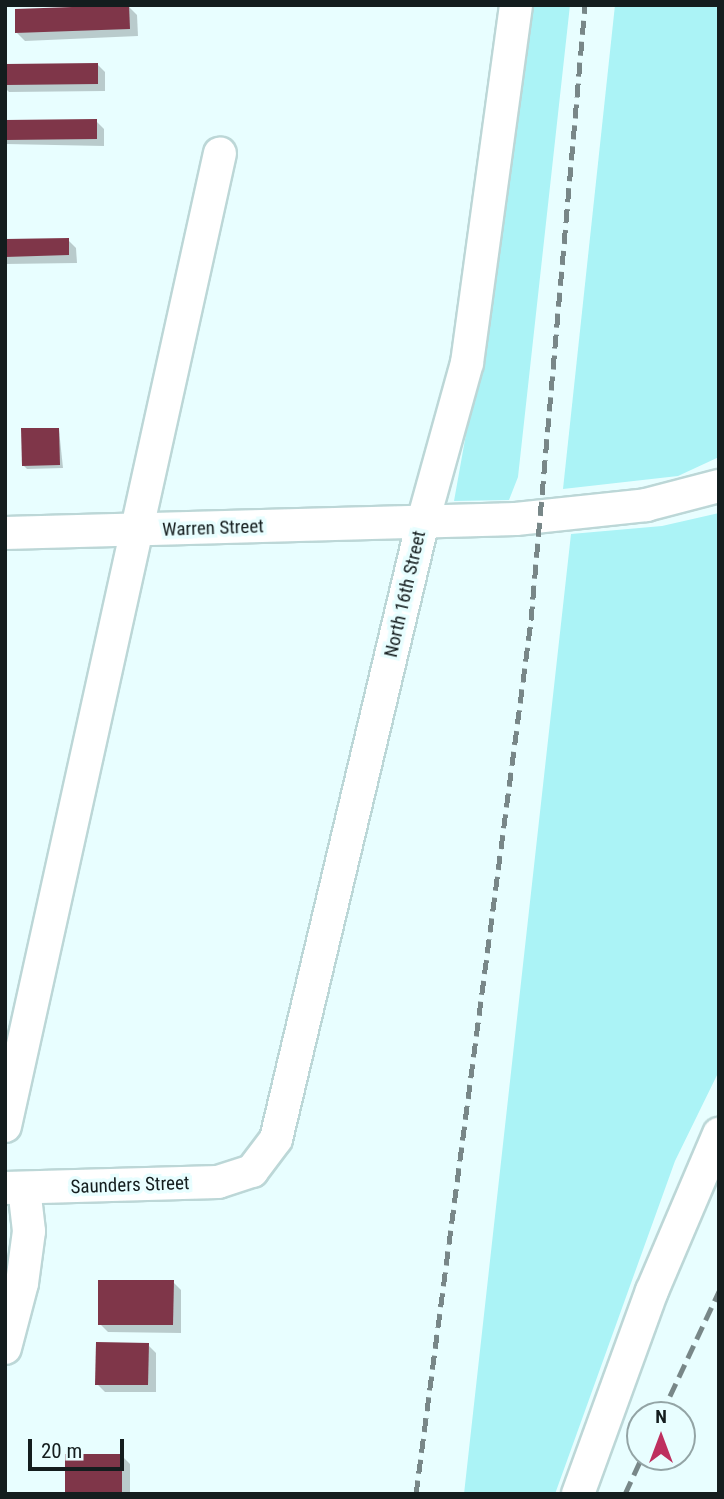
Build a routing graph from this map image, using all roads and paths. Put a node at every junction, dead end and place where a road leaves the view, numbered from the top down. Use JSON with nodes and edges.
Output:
{"nodes":[{"id":1,"x":516,"y":5,"type":"edge"},
{"id":2,"x":220,"y":153,"type":"dead end"},
{"id":3,"x":719,"y":486,"type":"edge"},
{"id":4,"x":422,"y":525,"type":"junction"},
{"id":5,"x":137,"y":531,"type":"junction"},
{"id":6,"x":5,"y":533,"type":"edge"},
{"id":7,"x":5,"y":1126,"type":"edge"},
{"id":8,"x":719,"y":1135,"type":"edge"},
{"id":9,"x":253,"y":1171,"type":"joint"},
{"id":10,"x":14,"y":1188,"type":"edge"},
{"id":11,"x":5,"y":1348,"type":"edge"},
{"id":12,"x":578,"y":1494,"type":"edge"}],
"edges":[{"from":1,"to":4,"type":"street","name":"North 16th Street"},
{"from":2,"to":5,"type":"street"},
{"from":3,"to":4,"type":"street","name":"Warren Street"},
{"from":4,"to":5,"type":"street","name":"Warren Street"},
{"from":4,"to":9,"type":"street","name":"North 16th Street"},
{"from":5,"to":6,"type":"street","name":"Warren Street"},
{"from":5,"to":7,"type":"street"},
{"from":8,"to":12,"type":"street"},
{"from":9,"to":10,"type":"street","name":"Saunders Street"},
{"from":10,"to":11,"type":"street"}]}
